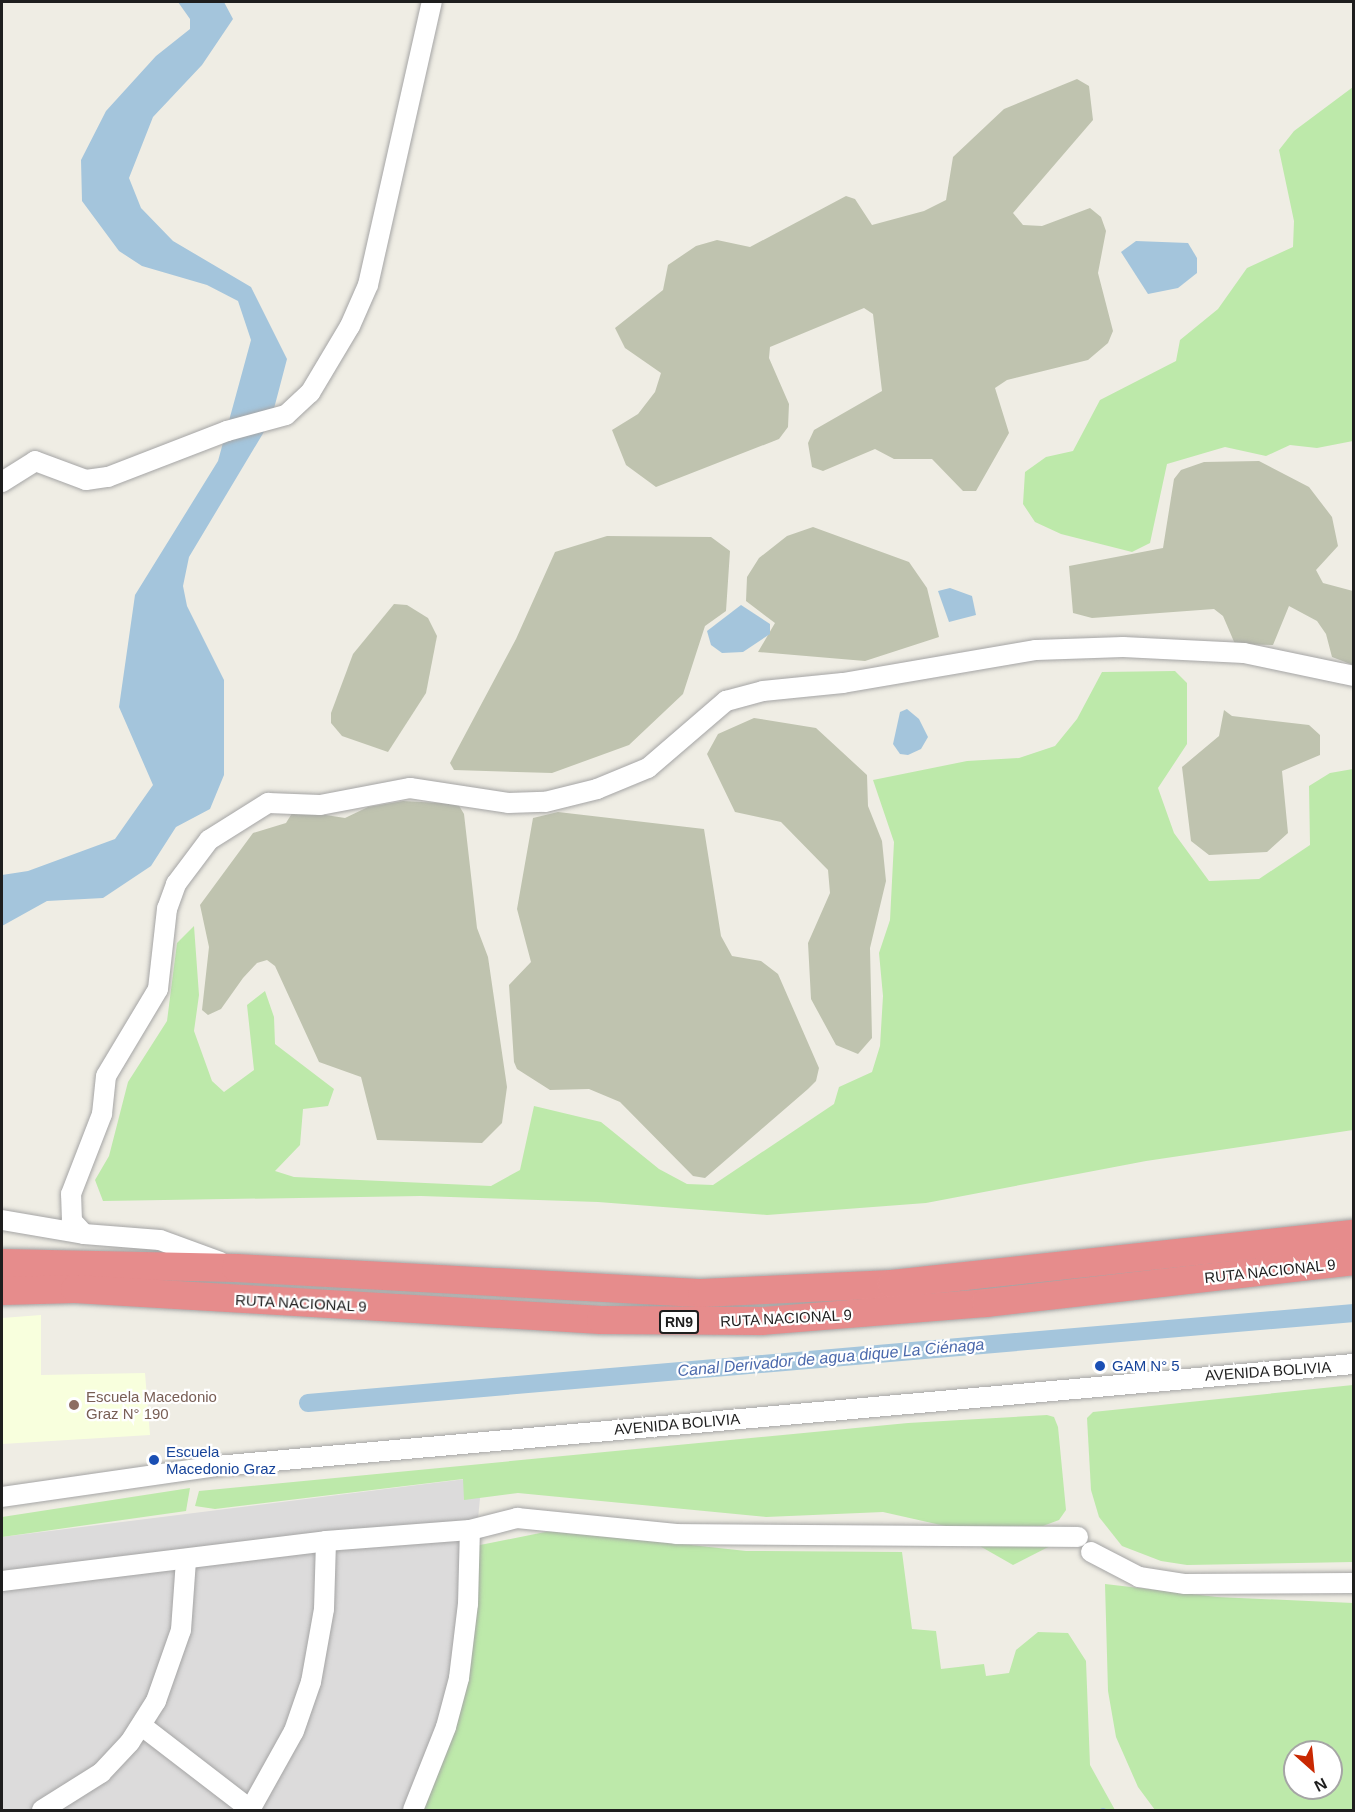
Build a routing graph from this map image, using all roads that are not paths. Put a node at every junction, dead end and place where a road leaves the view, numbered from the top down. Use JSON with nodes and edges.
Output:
{"nodes":[{"id":1,"x":432,"y":2,"type":"edge"},
{"id":2,"x":2,"y":482,"type":"edge"},
{"id":3,"x":1353,"y":676,"type":"edge"},
{"id":4,"x":2,"y":1220,"type":"edge"},
{"id":5,"x":84,"y":1234,"type":"junction"},
{"id":6,"x":1353,"y":1234,"type":"edge"},
{"id":7,"x":1353,"y":1261,"type":"edge"},
{"id":8,"x":2,"y":1263,"type":"edge"},
{"id":9,"x":236,"y":1269,"type":"junction"},
{"id":10,"x":2,"y":1291,"type":"edge"},
{"id":11,"x":1353,"y":1364,"type":"edge"},
{"id":12,"x":2,"y":1497,"type":"edge"},
{"id":13,"x":470,"y":1530,"type":"junction"},
{"id":14,"x":326,"y":1541,"type":"junction"},
{"id":15,"x":186,"y":1561,"type":"junction"},
{"id":16,"x":2,"y":1581,"type":"edge"},
{"id":17,"x":1353,"y":1582,"type":"edge"},
{"id":18,"x":142,"y":1726,"type":"junction"},
{"id":19,"x":42,"y":1810,"type":"edge"},
{"id":20,"x":250,"y":1810,"type":"edge"},
{"id":21,"x":413,"y":1810,"type":"edge"}],
"edges":[{"from":1,"to":2,"type":"street"},
{"from":3,"to":5,"type":"street"},
{"from":4,"to":5,"type":"street"},
{"from":5,"to":9,"type":"street"},
{"from":6,"to":9,"type":"highway","name":"RUTA NACIONAL 9","number":"RN9"},
{"from":7,"to":10,"type":"highway","name":"RUTA NACIONAL 9","number":"RN9"},
{"from":8,"to":9,"type":"highway","name":"RUTA NACIONAL 9","number":"RN9"},
{"from":11,"to":12,"type":"street","name":"AVENIDA BOLIVIA"},
{"from":13,"to":14,"type":"street"},
{"from":13,"to":17,"type":"street"},
{"from":13,"to":21,"type":"street"},
{"from":14,"to":15,"type":"street"},
{"from":14,"to":20,"type":"street"},
{"from":15,"to":16,"type":"street"},
{"from":15,"to":18,"type":"street"},
{"from":18,"to":19,"type":"street"},
{"from":18,"to":20,"type":"street"}]}
